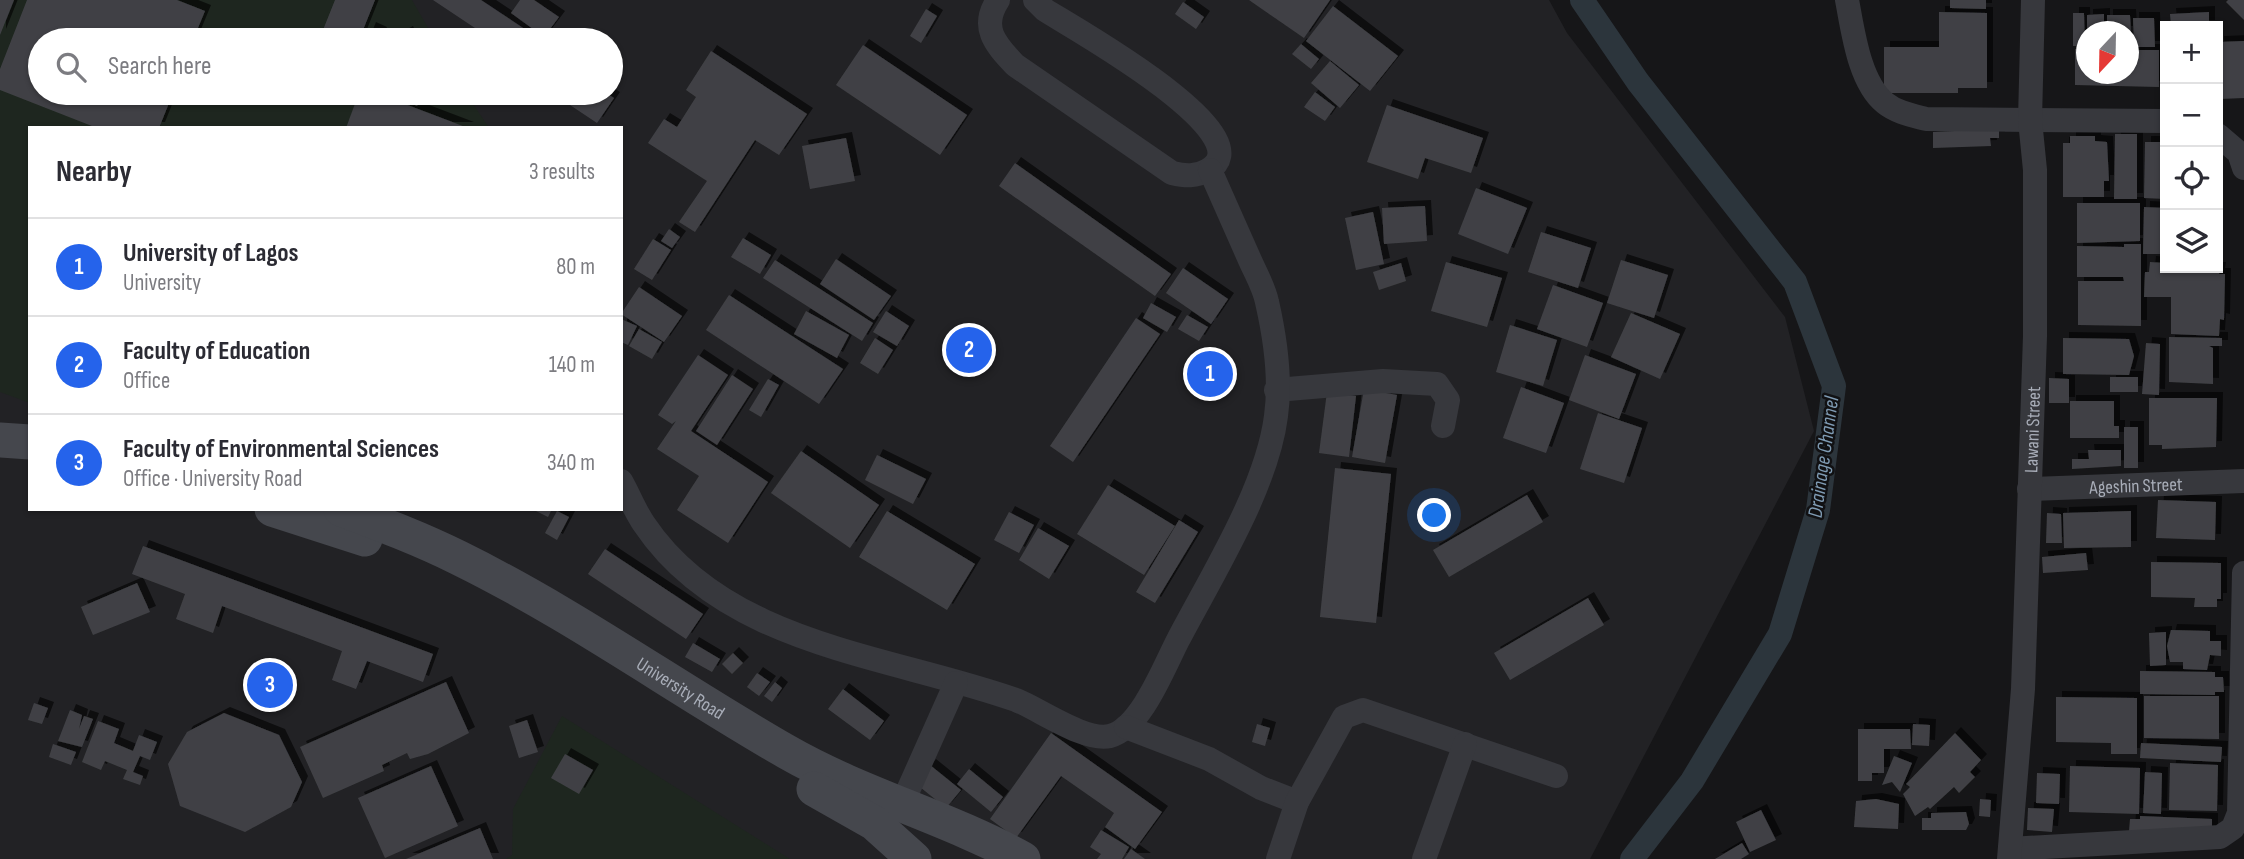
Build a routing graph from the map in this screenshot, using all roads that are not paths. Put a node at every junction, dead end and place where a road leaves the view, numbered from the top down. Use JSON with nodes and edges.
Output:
{"nodes":[{"id":1,"x":998,"y":0,"type":"edge"},
{"id":2,"x":1035,"y":0,"type":"edge"},
{"id":3,"x":1847,"y":0,"type":"edge"},
{"id":4,"x":2034,"y":0,"type":"edge"},
{"id":5,"x":2030,"y":120,"type":"junction"},
{"id":6,"x":2160,"y":121,"type":"edge"},
{"id":7,"x":2223,"y":139,"type":"edge"},
{"id":8,"x":2244,"y":168,"type":"edge"},
{"id":9,"x":1210,"y":170,"type":"junction"},
{"id":10,"x":1276,"y":390,"type":"junction"},
{"id":11,"x":1443,"y":426,"type":"dead end"},
{"id":12,"x":0,"y":440,"type":"edge"},
{"id":13,"x":28,"y":442,"type":"edge"},
{"id":14,"x":0,"y":462,"type":"edge"},
{"id":15,"x":28,"y":464,"type":"edge"},
{"id":16,"x":2244,"y":481,"type":"edge"},
{"id":17,"x":623,"y":485,"type":"edge"},
{"id":18,"x":2029,"y":489,"type":"junction"},
{"id":19,"x":279,"y":511,"type":"edge"},
{"id":20,"x":346,"y":511,"type":"edge"},
{"id":21,"x":2244,"y":573,"type":"edge"},
{"id":22,"x":956,"y":684,"type":"junction"},
{"id":23,"x":1126,"y":727,"type":"junction"},
{"id":24,"x":1465,"y":744,"type":"junction"},
{"id":25,"x":1556,"y":776,"type":"dead end"},
{"id":26,"x":1297,"y":802,"type":"junction"},
{"id":27,"x":902,"y":804,"type":"junction"},
{"id":28,"x":2009,"y":854,"type":"edge"},
{"id":29,"x":1015,"y":856,"type":"edge"},
{"id":30,"x":914,"y":859,"type":"edge"},
{"id":31,"x":1278,"y":859,"type":"edge"},
{"id":32,"x":1424,"y":859,"type":"edge"}],
"edges":[{"from":1,"to":9,"type":"street"},
{"from":2,"to":9,"type":"street"},
{"from":3,"to":5,"type":"street"},
{"from":4,"to":5,"type":"street","name":"Lawani Street"},
{"from":5,"to":6,"type":"street"},
{"from":5,"to":18,"type":"street","name":"Lawani Street"},
{"from":7,"to":8,"type":"street"},
{"from":9,"to":10,"type":"street"},
{"from":10,"to":11,"type":"street"},
{"from":10,"to":23,"type":"street"},
{"from":12,"to":13,"type":"main road"},
{"from":14,"to":15,"type":"main road"},
{"from":16,"to":18,"type":"street","name":"Ageshin Street"},
{"from":17,"to":22,"type":"street"},
{"from":18,"to":28,"type":"street","name":"Lawani Street"},
{"from":19,"to":30,"type":"main road","name":"University Road"},
{"from":20,"to":27,"type":"main road","name":"University Road"},
{"from":21,"to":28,"type":"street"},
{"from":22,"to":23,"type":"street"},
{"from":22,"to":27,"type":"street"},
{"from":23,"to":26,"type":"street"},
{"from":24,"to":25,"type":"street"},
{"from":24,"to":26,"type":"street"},
{"from":24,"to":32,"type":"street"},
{"from":26,"to":31,"type":"street"},
{"from":27,"to":29,"type":"main road","name":"University Road"}]}
